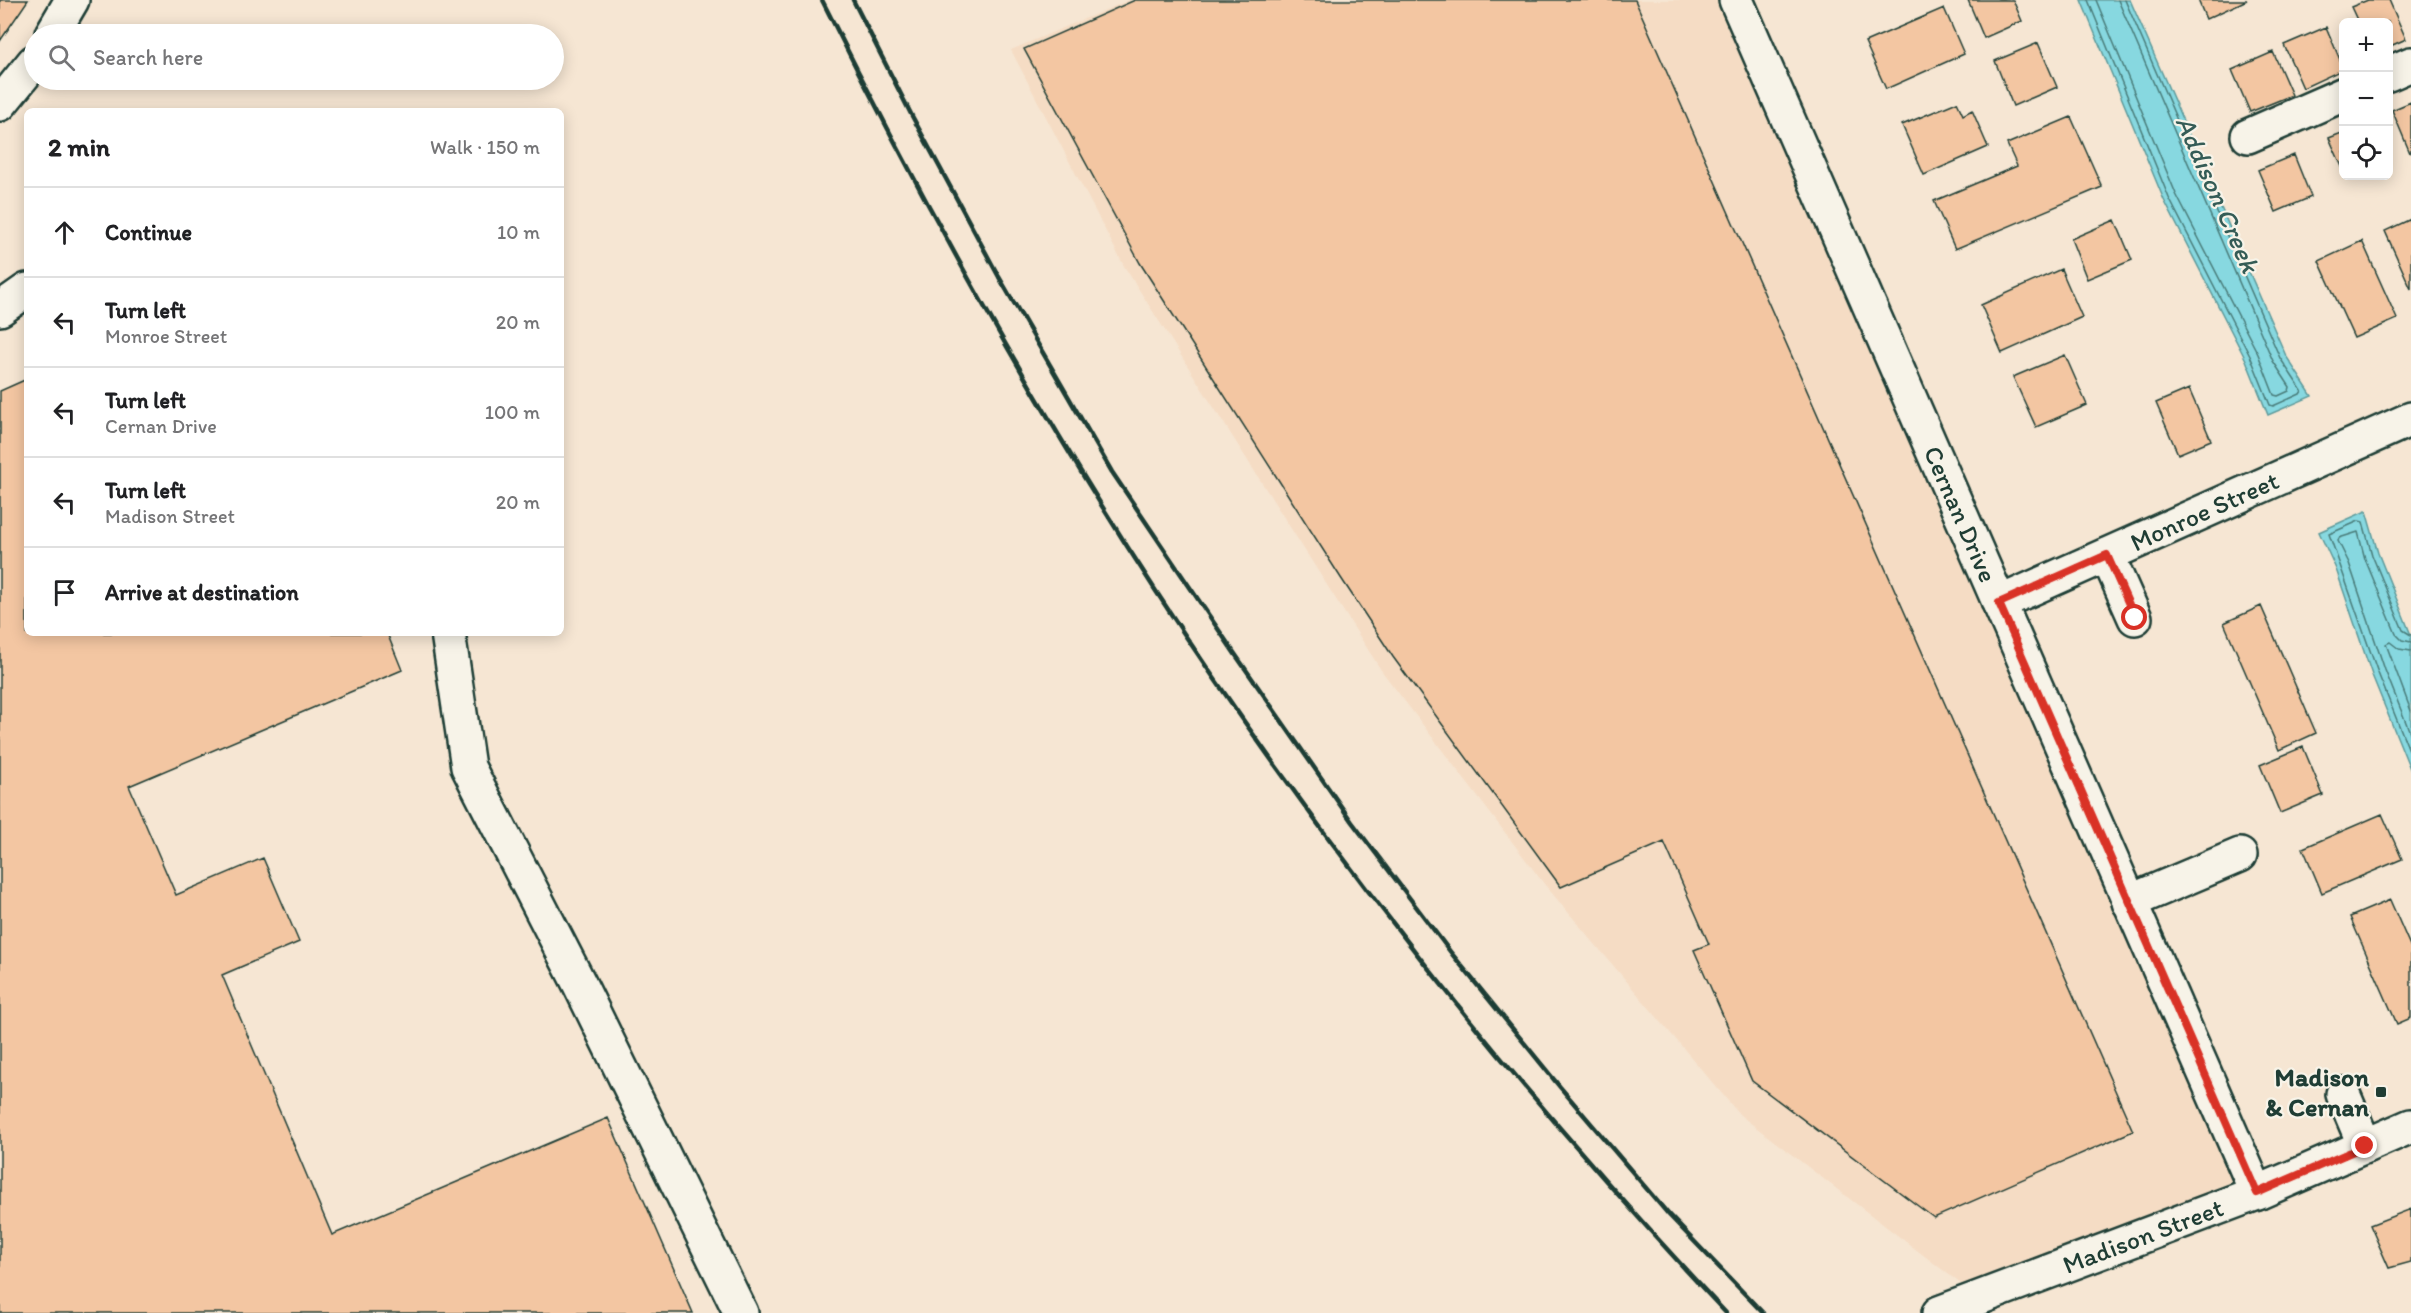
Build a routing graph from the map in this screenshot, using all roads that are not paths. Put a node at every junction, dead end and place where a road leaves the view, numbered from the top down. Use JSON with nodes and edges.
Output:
{"nodes":[{"id":1,"x":72,"y":0,"type":"edge"},
{"id":2,"x":1738,"y":1,"type":"edge"},
{"id":3,"x":58,"y":24,"type":"edge"},
{"id":4,"x":2411,"y":64,"type":"edge"},
{"id":5,"x":2393,"y":72,"type":"edge"},
{"id":6,"x":24,"y":74,"type":"edge"},
{"id":7,"x":2339,"y":96,"type":"edge"},
{"id":8,"x":0,"y":104,"type":"edge"},
{"id":9,"x":2248,"y":136,"type":"dead end"},
{"id":10,"x":24,"y":292,"type":"edge"},
{"id":11,"x":0,"y":309,"type":"edge"},
{"id":12,"x":2411,"y":419,"type":"edge"},
{"id":13,"x":2107,"y":555,"type":"junction"},
{"id":14,"x":1999,"y":603,"type":"junction"},
{"id":15,"x":2135,"y":618,"type":"dead end"},
{"id":16,"x":448,"y":636,"type":"edge"},
{"id":17,"x":2240,"y":855,"type":"dead end"},
{"id":18,"x":2129,"y":902,"type":"junction"},
{"id":19,"x":2343,"y":1094,"type":"dead end"},
{"id":20,"x":2411,"y":1126,"type":"edge"},
{"id":21,"x":2365,"y":1146,"type":"junction"},
{"id":22,"x":2257,"y":1193,"type":"junction"},
{"id":23,"x":741,"y":1313,"type":"edge"},
{"id":24,"x":1939,"y":1313,"type":"edge"}],
"edges":[{"from":1,"to":3,"type":"street"},
{"from":2,"to":14,"type":"street","name":"Cernan Drive"},
{"from":4,"to":5,"type":"street"},
{"from":6,"to":8,"type":"street"},
{"from":7,"to":9,"type":"street"},
{"from":10,"to":11,"type":"street"},
{"from":12,"to":13,"type":"street","name":"Monroe Street"},
{"from":13,"to":14,"type":"street","name":"Monroe Street"},
{"from":13,"to":15,"type":"street"},
{"from":14,"to":18,"type":"street","name":"Cernan Drive"},
{"from":16,"to":23,"type":"street"},
{"from":17,"to":18,"type":"street"},
{"from":18,"to":22,"type":"street","name":"Cernan Drive"},
{"from":19,"to":21,"type":"street"},
{"from":20,"to":21,"type":"street","name":"Madison Street"},
{"from":21,"to":22,"type":"street","name":"Madison Street"},
{"from":22,"to":24,"type":"street","name":"Madison Street"}]}
